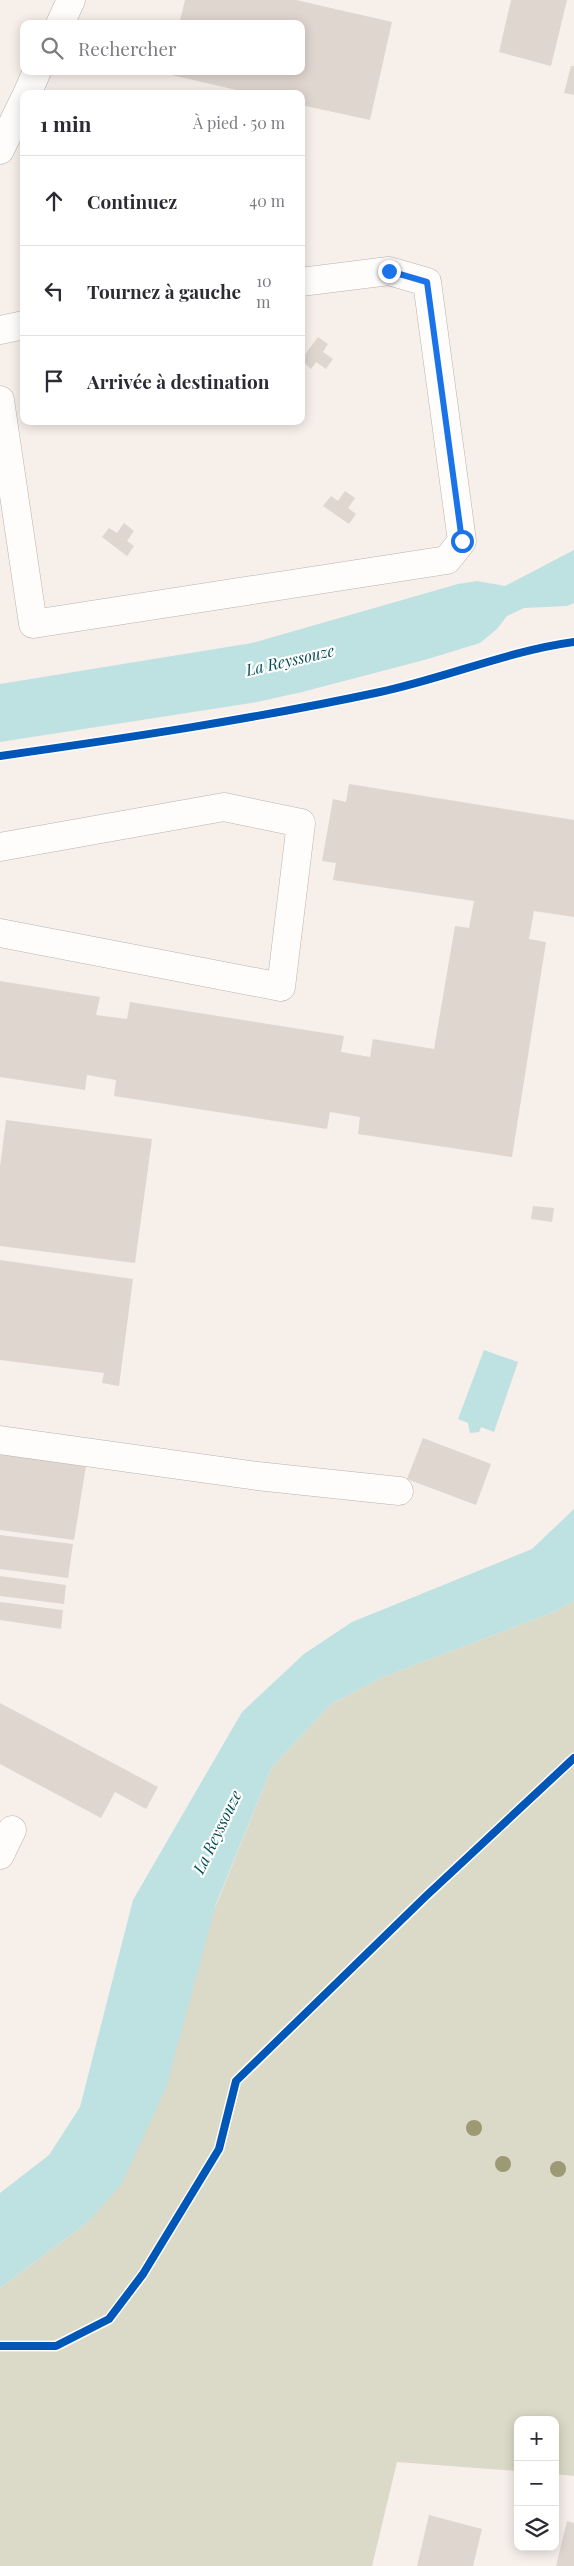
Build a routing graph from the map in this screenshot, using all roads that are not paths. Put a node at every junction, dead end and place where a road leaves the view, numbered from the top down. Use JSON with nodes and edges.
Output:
{"nodes":[{"id":1,"x":71,"y":0,"type":"edge"},
{"id":2,"x":62,"y":20,"type":"edge"},
{"id":3,"x":35,"y":75,"type":"edge"},
{"id":4,"x":29,"y":90,"type":"edge"},
{"id":5,"x":20,"y":119,"type":"edge"},
{"id":6,"x":0,"y":150,"type":"edge"},
{"id":7,"x":305,"y":282,"type":"edge"},
{"id":8,"x":20,"y":326,"type":"edge"},
{"id":9,"x":0,"y":330,"type":"edge"},
{"id":10,"x":0,"y":400,"type":"edge"},
{"id":11,"x":0,"y":847,"type":"edge"},
{"id":12,"x":0,"y":933,"type":"edge"},
{"id":13,"x":0,"y":1440,"type":"edge"},
{"id":14,"x":398,"y":1491,"type":"dead end"},
{"id":15,"x":12,"y":1830,"type":"dead end"},
{"id":16,"x":0,"y":1855,"type":"edge"}],
"edges":[{"from":1,"to":2,"type":"street"},
{"from":3,"to":4,"type":"street"},
{"from":5,"to":6,"type":"street"},
{"from":7,"to":10,"type":"street"},
{"from":8,"to":9,"type":"street"},
{"from":11,"to":12,"type":"street"},
{"from":13,"to":14,"type":"street"},
{"from":15,"to":16,"type":"street"}]}
